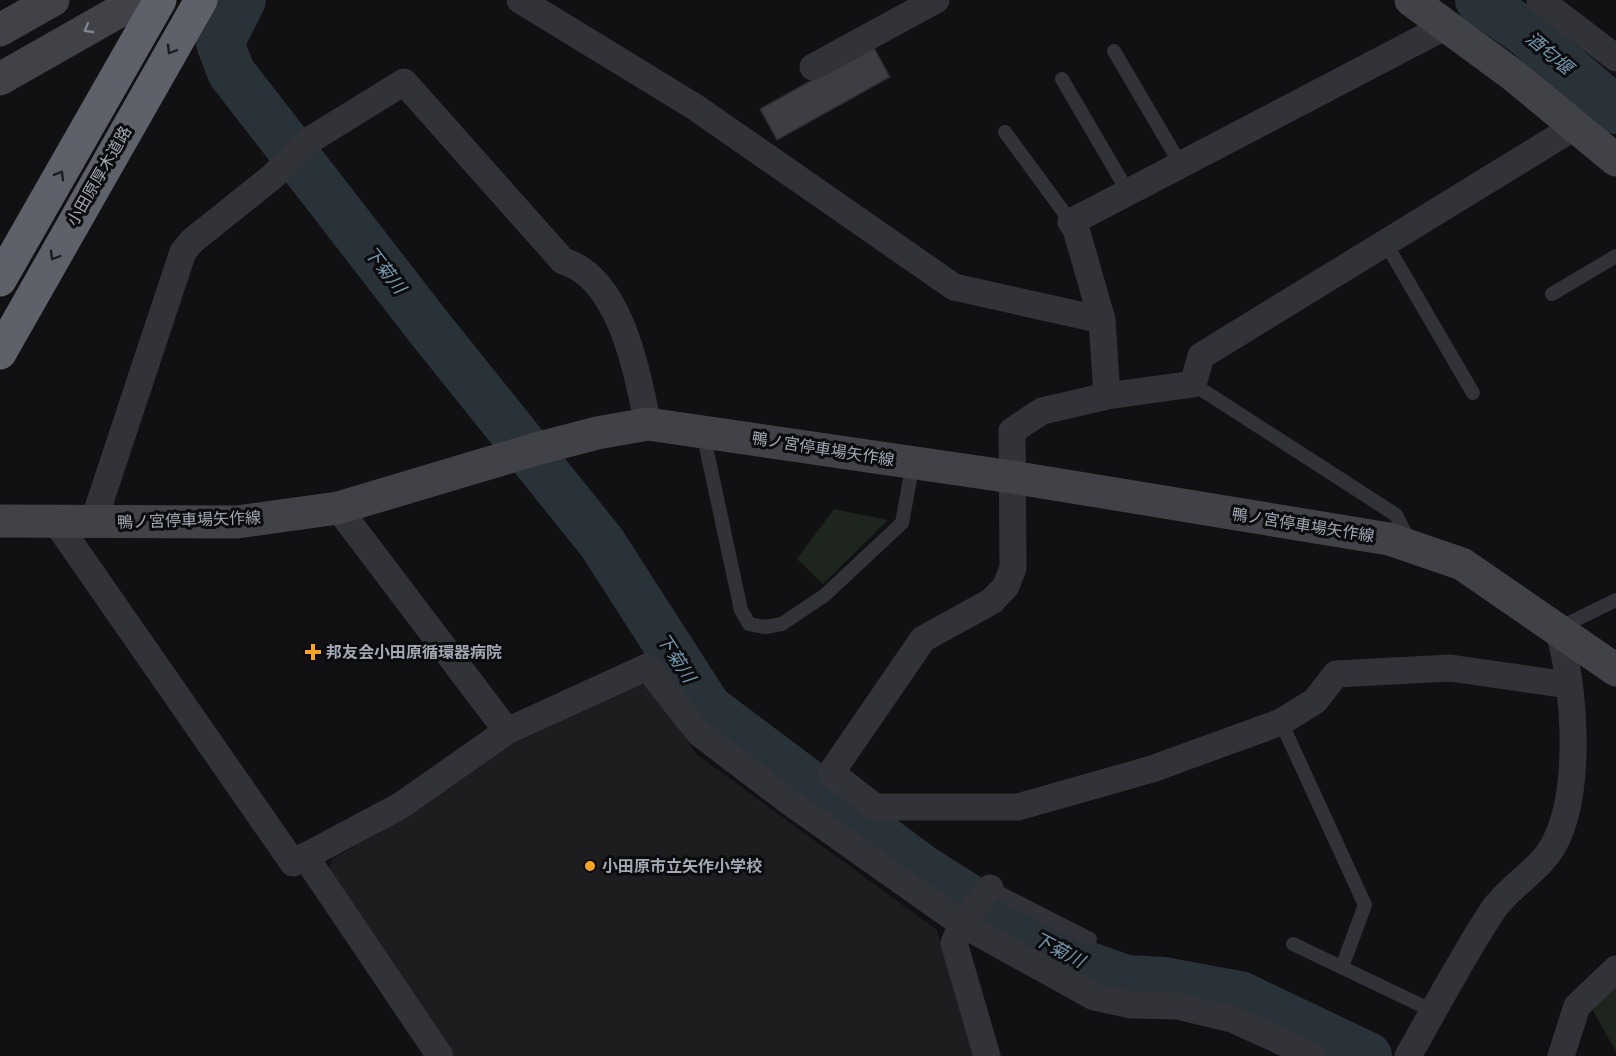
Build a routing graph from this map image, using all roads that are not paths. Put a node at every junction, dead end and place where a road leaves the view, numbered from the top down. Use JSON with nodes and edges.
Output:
{"nodes":[{"id":1,"x":53,"y":0,"type":"edge"},
{"id":2,"x":139,"y":0,"type":"edge"},
{"id":3,"x":160,"y":0,"type":"edge"},
{"id":4,"x":201,"y":0,"type":"edge"},
{"id":5,"x":520,"y":0,"type":"edge"},
{"id":6,"x":936,"y":0,"type":"edge"},
{"id":7,"x":1411,"y":0,"type":"edge"},
{"id":8,"x":1540,"y":0,"type":"edge"},
{"id":9,"x":1446,"y":26,"type":"junction"},
{"id":10,"x":0,"y":30,"type":"edge"},
{"id":11,"x":1114,"y":51,"type":"dead end"},
{"id":12,"x":1616,"y":58,"type":"edge"},
{"id":13,"x":813,"y":68,"type":"dead end"},
{"id":14,"x":0,"y":79,"type":"edge"},
{"id":15,"x":1062,"y":79,"type":"dead end"},
{"id":16,"x":1576,"y":126,"type":"junction"},
{"id":17,"x":1005,"y":132,"type":"dead end"},
{"id":18,"x":1616,"y":160,"type":"edge"},
{"id":19,"x":1181,"y":165,"type":"junction"},
{"id":20,"x":1128,"y":192,"type":"junction"},
{"id":21,"x":1071,"y":222,"type":"junction"},
{"id":22,"x":1385,"y":242,"type":"junction"},
{"id":23,"x":1616,"y":256,"type":"edge"},
{"id":24,"x":0,"y":280,"type":"edge"},
{"id":25,"x":1552,"y":294,"type":"dead end"},
{"id":26,"x":1101,"y":320,"type":"junction"},
{"id":27,"x":0,"y":353,"type":"edge"},
{"id":28,"x":1193,"y":384,"type":"junction"},
{"id":29,"x":1473,"y":393,"type":"dead end"},
{"id":30,"x":1107,"y":396,"type":"junction"},
{"id":31,"x":648,"y":424,"type":"junction"},
{"id":32,"x":703,"y":431,"type":"junction"},
{"id":33,"x":913,"y":463,"type":"junction"},
{"id":34,"x":1012,"y":477,"type":"junction"},
{"id":35,"x":338,"y":508,"type":"junction"},
{"id":36,"x":0,"y":521,"type":"edge"},
{"id":37,"x":56,"y":522,"type":"junction"},
{"id":38,"x":93,"y":523,"type":"junction"},
{"id":39,"x":1412,"y":547,"type":"junction"},
{"id":40,"x":1616,"y":600,"type":"edge"},
{"id":41,"x":1558,"y":628,"type":"junction"},
{"id":42,"x":1616,"y":670,"type":"edge"},
{"id":43,"x":1568,"y":685,"type":"junction"},
{"id":44,"x":1281,"y":722,"type":"junction"},
{"id":45,"x":507,"y":730,"type":"junction"},
{"id":46,"x":305,"y":856,"type":"junction"},
{"id":47,"x":990,"y":888,"type":"joint"},
{"id":48,"x":967,"y":917,"type":"junction"},
{"id":49,"x":1090,"y":939,"type":"dead end"},
{"id":50,"x":1293,"y":944,"type":"dead end"},
{"id":51,"x":1342,"y":967,"type":"junction"},
{"id":52,"x":1616,"y":969,"type":"edge"},
{"id":53,"x":1433,"y":1011,"type":"junction"},
{"id":54,"x":1410,"y":1054,"type":"edge"},
{"id":55,"x":440,"y":1056,"type":"edge"},
{"id":56,"x":987,"y":1056,"type":"edge"},
{"id":57,"x":1313,"y":1056,"type":"edge"},
{"id":58,"x":1561,"y":1056,"type":"edge"}],
"edges":[{"from":1,"to":10,"type":"main road"},
{"from":2,"to":14,"type":"main road","one_way":true},
{"from":24,"to":3,"type":"highway","name":"小田原厚木道路","one_way":true},
{"from":4,"to":27,"type":"highway","name":"小田原厚木道路","one_way":true},
{"from":5,"to":26,"type":"street"},
{"from":6,"to":13,"type":"street"},
{"from":7,"to":9,"type":"main road"},
{"from":8,"to":12,"type":"street"},
{"from":9,"to":16,"type":"main road"},
{"from":9,"to":19,"type":"street"},
{"from":11,"to":19,"type":"lane"},
{"from":15,"to":20,"type":"lane"},
{"from":16,"to":18,"type":"main road"},
{"from":16,"to":22,"type":"street"},
{"from":17,"to":21,"type":"lane"},
{"from":19,"to":20,"type":"street"},
{"from":20,"to":21,"type":"street"},
{"from":21,"to":26,"type":"street"},
{"from":22,"to":28,"type":"street"},
{"from":22,"to":29,"type":"lane"},
{"from":23,"to":25,"type":"lane"},
{"from":26,"to":30,"type":"street"},
{"from":28,"to":30,"type":"street"},
{"from":28,"to":39,"type":"lane"},
{"from":30,"to":34,"type":"street"},
{"from":31,"to":32,"type":"main road","name":"鴨ノ宮停車場矢作線"},
{"from":31,"to":35,"type":"main road","name":"鴨ノ宮停車場矢作線"},
{"from":31,"to":38,"type":"street"},
{"from":32,"to":33,"type":"main road","name":"鴨ノ宮停車場矢作線"},
{"from":32,"to":33,"type":"lane"},
{"from":33,"to":34,"type":"main road","name":"鴨ノ宮停車場矢作線"},
{"from":34,"to":39,"type":"main road","name":"鴨ノ宮停車場矢作線"},
{"from":34,"to":44,"type":"street"},
{"from":35,"to":38,"type":"main road","name":"鴨ノ宮停車場矢作線"},
{"from":35,"to":45,"type":"street"},
{"from":36,"to":37,"type":"main road","name":"鴨ノ宮停車場矢作線"},
{"from":37,"to":38,"type":"main road","name":"鴨ノ宮停車場矢作線"},
{"from":37,"to":46,"type":"street"},
{"from":39,"to":41,"type":"main road","name":"鴨ノ宮停車場矢作線"},
{"from":40,"to":41,"type":"lane"},
{"from":41,"to":42,"type":"main road","name":"鴨ノ宮停車場矢作線"},
{"from":41,"to":43,"type":"street"},
{"from":43,"to":44,"type":"street"},
{"from":43,"to":53,"type":"street"},
{"from":44,"to":51,"type":"lane"},
{"from":45,"to":46,"type":"street"},
{"from":45,"to":48,"type":"street"},
{"from":46,"to":55,"type":"street"},
{"from":47,"to":48,"type":"street"},
{"from":47,"to":49,"type":"lane"},
{"from":48,"to":56,"type":"street"},
{"from":48,"to":57,"type":"street"},
{"from":50,"to":51,"type":"lane"},
{"from":51,"to":53,"type":"lane"},
{"from":52,"to":58,"type":"street"},
{"from":53,"to":54,"type":"street"}]}
